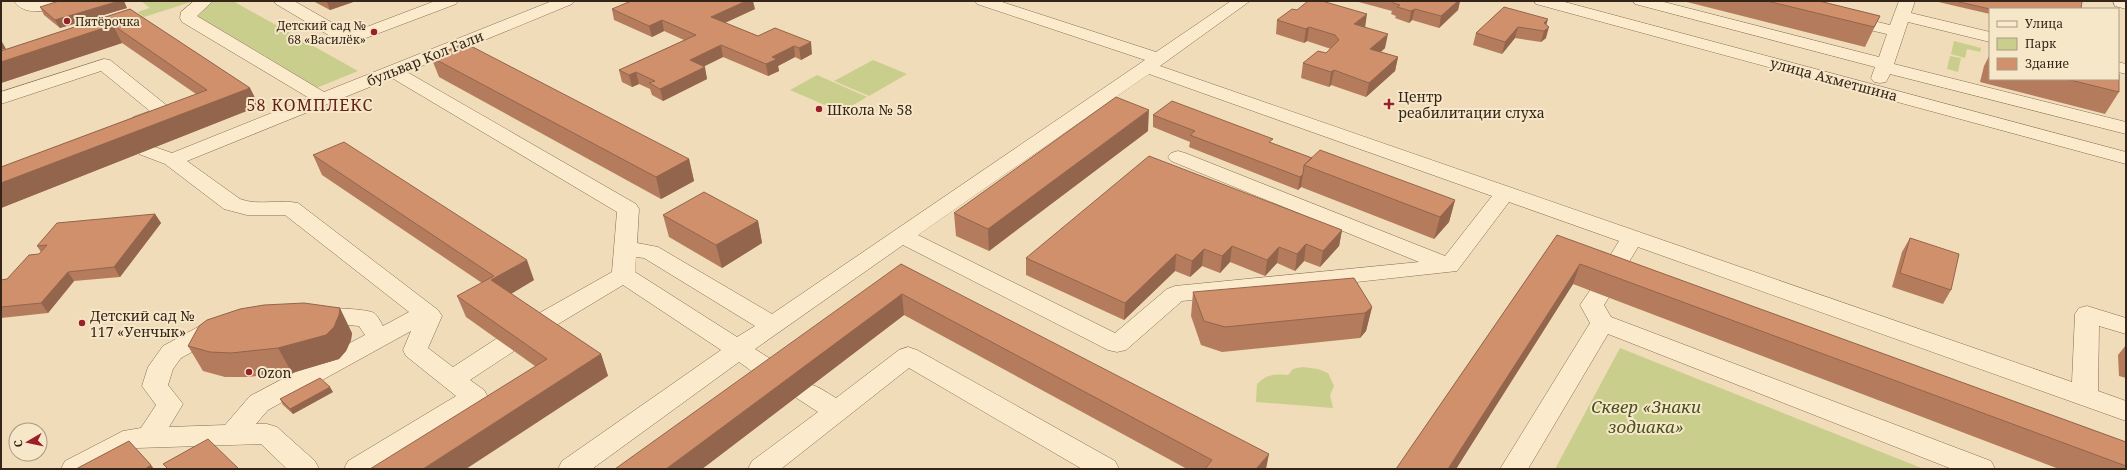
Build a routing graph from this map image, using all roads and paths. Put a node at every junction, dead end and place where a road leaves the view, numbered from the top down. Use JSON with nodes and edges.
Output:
{"nodes":[{"id":1,"x":22,"y":1,"type":"edge"},
{"id":2,"x":64,"y":1,"type":"edge"},
{"id":3,"x":205,"y":1,"type":"edge"},
{"id":4,"x":282,"y":1,"type":"edge"},
{"id":5,"x":450,"y":1,"type":"edge"},
{"id":6,"x":566,"y":1,"type":"edge"},
{"id":7,"x":983,"y":1,"type":"edge"},
{"id":8,"x":1242,"y":1,"type":"edge"},
{"id":9,"x":1542,"y":1,"type":"edge"},
{"id":10,"x":1641,"y":1,"type":"edge"},
{"id":11,"x":2121,"y":1,"type":"edge"},
{"id":12,"x":2126,"y":4,"type":"edge"},
{"id":13,"x":1903,"y":13,"type":"edge"},
{"id":14,"x":1832,"y":15,"type":"edge"},
{"id":15,"x":1989,"y":24,"type":"edge"},
{"id":16,"x":1989,"y":37,"type":"edge"},
{"id":17,"x":1153,"y":63,"type":"junction"},
{"id":18,"x":1884,"y":66,"type":"junction"},
{"id":19,"x":393,"y":71,"type":"junction"},
{"id":20,"x":1876,"y":90,"type":"junction"},
{"id":21,"x":1,"y":98,"type":"edge"},
{"id":22,"x":323,"y":99,"type":"junction"},
{"id":23,"x":2126,"y":128,"type":"edge"},
{"id":24,"x":1178,"y":157,"type":"dead end"},
{"id":25,"x":2126,"y":158,"type":"edge"},
{"id":26,"x":172,"y":160,"type":"junction"},
{"id":27,"x":1506,"y":192,"type":"junction"},
{"id":28,"x":902,"y":236,"type":"junction"},
{"id":29,"x":1632,"y":238,"type":"junction"},
{"id":30,"x":625,"y":248,"type":"junction"},
{"id":31,"x":1450,"y":266,"type":"junction"},
{"id":32,"x":623,"y":275,"type":"junction"},
{"id":33,"x":426,"y":313,"type":"junction"},
{"id":34,"x":288,"y":318,"type":"edge"},
{"id":35,"x":1602,"y":323,"type":"junction"},
{"id":36,"x":241,"y":324,"type":"edge"},
{"id":37,"x":536,"y":326,"type":"edge"},
{"id":38,"x":772,"y":326,"type":"junction"},
{"id":39,"x":2126,"y":326,"type":"edge"},
{"id":40,"x":380,"y":338,"type":"junction"},
{"id":41,"x":505,"y":344,"type":"edge"},
{"id":42,"x":738,"y":349,"type":"junction"},
{"id":43,"x":779,"y":376,"type":"edge"},
{"id":44,"x":451,"y":380,"type":"junction"},
{"id":45,"x":804,"y":392,"type":"dead end"},
{"id":46,"x":2085,"y":396,"type":"junction"},
{"id":47,"x":837,"y":410,"type":"junction"},
{"id":48,"x":2126,"y":411,"type":"edge"},
{"id":49,"x":232,"y":435,"type":"junction"},
{"id":50,"x":148,"y":438,"type":"junction"},
{"id":51,"x":75,"y":469,"type":"edge"},
{"id":52,"x":305,"y":469,"type":"edge"},
{"id":53,"x":358,"y":469,"type":"edge"},
{"id":54,"x":572,"y":469,"type":"edge"},
{"id":55,"x":762,"y":469,"type":"edge"},
{"id":56,"x":1105,"y":469,"type":"edge"},
{"id":57,"x":1514,"y":469,"type":"edge"},
{"id":58,"x":1981,"y":469,"type":"edge"}],
"edges":[{"from":1,"to":2,"type":"street"},
{"from":3,"to":22,"type":"street"},
{"from":4,"to":5,"type":"street"},
{"from":6,"to":19,"type":"street","name":"бульвар Кол Гали"},
{"from":7,"to":17,"type":"street"},
{"from":8,"to":17,"type":"street"},
{"from":9,"to":20,"type":"street","name":"улица Ахметшина"},
{"from":10,"to":18,"type":"street"},
{"from":11,"to":12,"type":"street"},
{"from":13,"to":14,"type":"street"},
{"from":13,"to":15,"type":"street"},
{"from":13,"to":16,"type":"street"},
{"from":13,"to":18,"type":"street"},
{"from":17,"to":27,"type":"street"},
{"from":17,"to":28,"type":"street"},
{"from":18,"to":20,"type":"street"},
{"from":18,"to":23,"type":"street"},
{"from":19,"to":22,"type":"street","name":"бульвар Кол Гали"},
{"from":19,"to":30,"type":"street"},
{"from":20,"to":25,"type":"street","name":"улица Ахметшина"},
{"from":21,"to":26,"type":"street"},
{"from":22,"to":26,"type":"street","name":"бульвар Кол Гали"},
{"from":24,"to":31,"type":"street"},
{"from":26,"to":33,"type":"street"},
{"from":27,"to":29,"type":"street"},
{"from":27,"to":31,"type":"street"},
{"from":28,"to":31,"type":"street"},
{"from":28,"to":38,"type":"street"},
{"from":29,"to":35,"type":"street"},
{"from":29,"to":46,"type":"street"},
{"from":30,"to":32,"type":"street"},
{"from":30,"to":38,"type":"street"},
{"from":32,"to":37,"type":"street"},
{"from":32,"to":42,"type":"street"},
{"from":33,"to":40,"type":"street"},
{"from":33,"to":44,"type":"street"},
{"from":34,"to":40,"type":"street"},
{"from":35,"to":57,"type":"street"},
{"from":35,"to":58,"type":"street"},
{"from":36,"to":50,"type":"street"},
{"from":38,"to":42,"type":"street"},
{"from":39,"to":46,"type":"street"},
{"from":40,"to":49,"type":"street"},
{"from":41,"to":44,"type":"street"},
{"from":42,"to":43,"type":"street"},
{"from":42,"to":54,"type":"street"},
{"from":44,"to":53,"type":"street"},
{"from":45,"to":47,"type":"street"},
{"from":46,"to":48,"type":"street"},
{"from":47,"to":55,"type":"street"},
{"from":47,"to":56,"type":"street"},
{"from":49,"to":50,"type":"street"},
{"from":49,"to":52,"type":"street"},
{"from":50,"to":51,"type":"street"}]}
